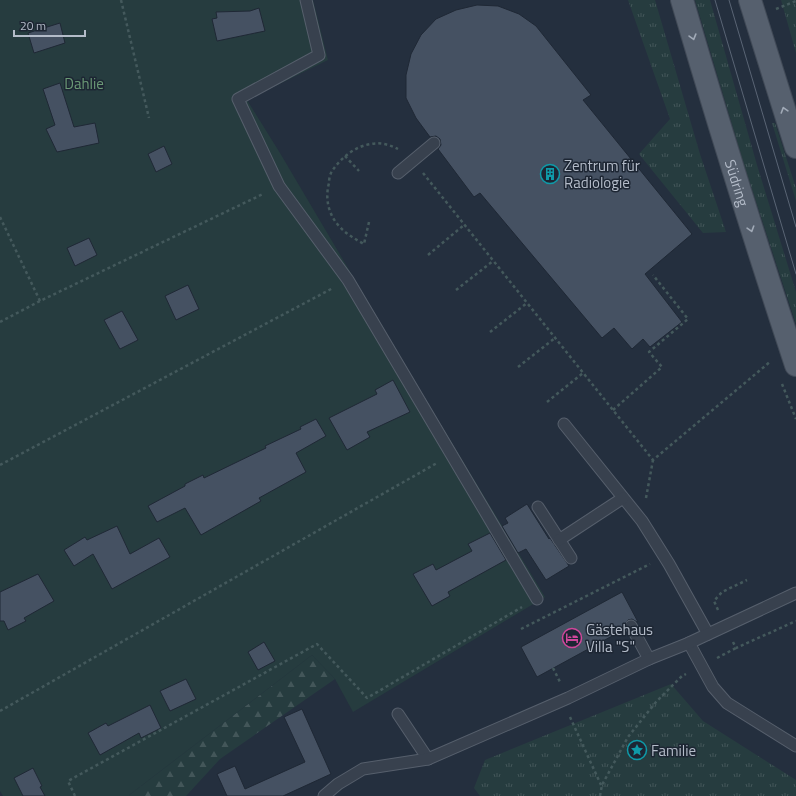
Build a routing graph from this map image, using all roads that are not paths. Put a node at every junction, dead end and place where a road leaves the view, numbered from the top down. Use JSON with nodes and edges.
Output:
{"nodes":[{"id":1,"x":306,"y":0,"type":"edge"},
{"id":2,"x":682,"y":0,"type":"edge"},
{"id":3,"x":750,"y":0,"type":"edge"},
{"id":4,"x":434,"y":143,"type":"dead end"},
{"id":5,"x":796,"y":147,"type":"edge"},
{"id":6,"x":398,"y":173,"type":"dead end"},
{"id":7,"x":796,"y":365,"type":"edge"},
{"id":8,"x":564,"y":424,"type":"dead end"},
{"id":9,"x":623,"y":498,"type":"junction"},
{"id":10,"x":538,"y":507,"type":"dead end"},
{"id":11,"x":559,"y":540,"type":"junction"},
{"id":12,"x":571,"y":558,"type":"dead end"},
{"id":13,"x":796,"y":593,"type":"edge"},
{"id":14,"x":537,"y":599,"type":"road end"},
{"id":15,"x":631,"y":626,"type":"dead end"},
{"id":16,"x":708,"y":634,"type":"junction"},
{"id":17,"x":689,"y":643,"type":"junction"},
{"id":18,"x":649,"y":659,"type":"junction"},
{"id":19,"x":398,"y":714,"type":"dead end"},
{"id":20,"x":796,"y":746,"type":"edge"},
{"id":21,"x":428,"y":759,"type":"junction"},
{"id":22,"x":324,"y":796,"type":"edge"}],
"edges":[{"from":1,"to":14,"type":"lane"},
{"from":2,"to":7,"type":"main road","name":"Südring","one_way":true},
{"from":5,"to":3,"type":"main road","one_way":true},
{"from":4,"to":6,"type":"lane"},
{"from":8,"to":9,"type":"lane"},
{"from":9,"to":11,"type":"lane"},
{"from":9,"to":16,"type":"lane"},
{"from":10,"to":11,"type":"lane"},
{"from":11,"to":12,"type":"lane"},
{"from":13,"to":16,"type":"lane"},
{"from":15,"to":18,"type":"lane"},
{"from":16,"to":17,"type":"lane"},
{"from":17,"to":18,"type":"lane"},
{"from":17,"to":20,"type":"lane"},
{"from":18,"to":21,"type":"lane"},
{"from":19,"to":21,"type":"lane"},
{"from":21,"to":22,"type":"lane"}]}
